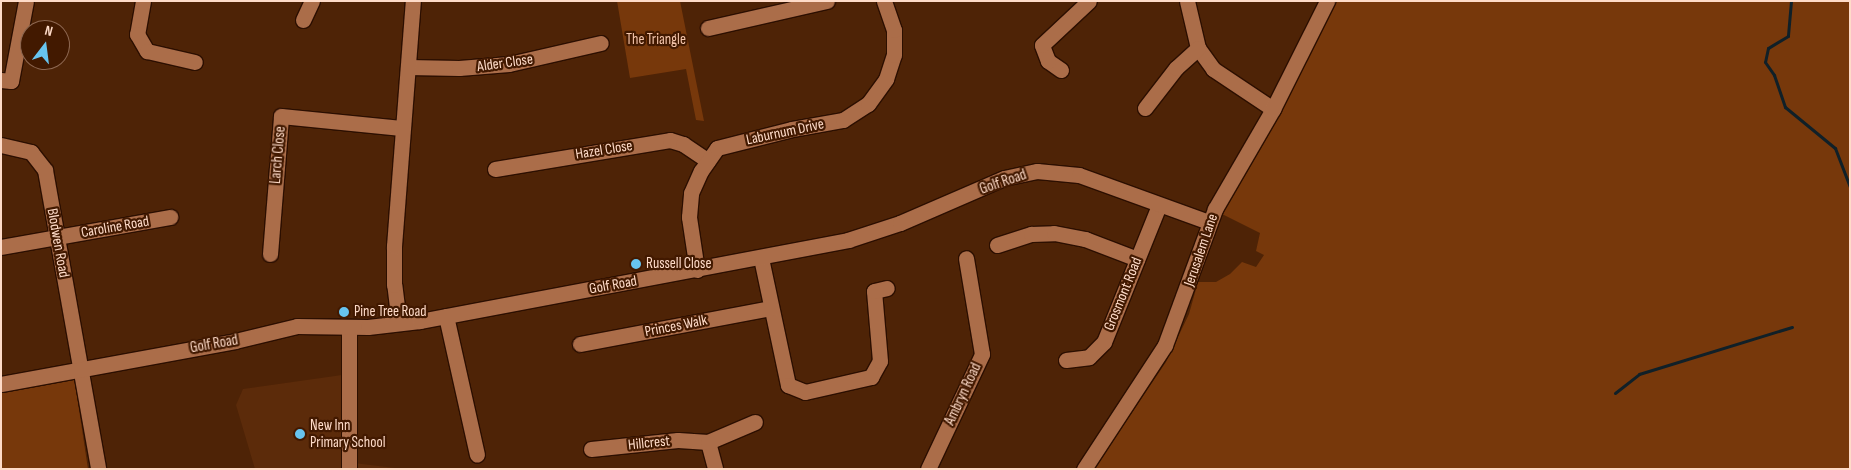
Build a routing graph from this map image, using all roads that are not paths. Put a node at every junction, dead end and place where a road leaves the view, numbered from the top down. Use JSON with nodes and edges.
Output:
{"nodes":[{"id":1,"x":26,"y":1,"type":"edge"},
{"id":2,"x":143,"y":1,"type":"edge"},
{"id":3,"x":312,"y":1,"type":"edge"},
{"id":4,"x":413,"y":1,"type":"edge"},
{"id":5,"x":826,"y":1,"type":"edge"},
{"id":6,"x":884,"y":1,"type":"edge"},
{"id":7,"x":1089,"y":1,"type":"edge"},
{"id":8,"x":1187,"y":1,"type":"edge"},
{"id":9,"x":1327,"y":1,"type":"edge"},
{"id":10,"x":303,"y":20,"type":"dead end"},
{"id":11,"x":708,"y":28,"type":"dead end"},
{"id":12,"x":601,"y":43,"type":"dead end"},
{"id":13,"x":1198,"y":48,"type":"junction"},
{"id":14,"x":196,"y":62,"type":"dead end"},
{"id":15,"x":408,"y":66,"type":"junction"},
{"id":16,"x":1061,"y":70,"type":"dead end"},
{"id":17,"x":1,"y":80,"type":"edge"},
{"id":18,"x":1145,"y":108,"type":"dead end"},
{"id":19,"x":1273,"y":109,"type":"junction"},
{"id":20,"x":401,"y":128,"type":"junction"},
{"id":21,"x":1,"y":145,"type":"edge"},
{"id":22,"x":708,"y":161,"type":"junction"},
{"id":23,"x":495,"y":169,"type":"dead end"},
{"id":24,"x":1159,"y":205,"type":"junction"},
{"id":25,"x":170,"y":217,"type":"dead end"},
{"id":26,"x":1209,"y":222,"type":"junction"},
{"id":27,"x":57,"y":238,"type":"junction"},
{"id":28,"x":997,"y":245,"type":"dead end"},
{"id":29,"x":1,"y":248,"type":"edge"},
{"id":30,"x":270,"y":254,"type":"dead end"},
{"id":31,"x":761,"y":258,"type":"junction"},
{"id":32,"x":966,"y":258,"type":"dead end"},
{"id":33,"x":1137,"y":259,"type":"junction"},
{"id":34,"x":697,"y":270,"type":"junction"},
{"id":35,"x":887,"y":288,"type":"dead end"},
{"id":36,"x":771,"y":308,"type":"junction"},
{"id":37,"x":446,"y":316,"type":"junction"},
{"id":38,"x":399,"y":323,"type":"junction"},
{"id":39,"x":349,"y":327,"type":"junction"},
{"id":40,"x":580,"y":344,"type":"dead end"},
{"id":41,"x":1066,"y":360,"type":"dead end"},
{"id":42,"x":82,"y":369,"type":"junction"},
{"id":43,"x":1,"y":384,"type":"edge"},
{"id":44,"x":755,"y":422,"type":"dead end"},
{"id":45,"x":708,"y":442,"type":"junction"},
{"id":46,"x":591,"y":449,"type":"dead end"},
{"id":47,"x":476,"y":455,"type":"dead end"},
{"id":48,"x":349,"y":468,"type":"edge"},
{"id":49,"x":98,"y":469,"type":"edge"},
{"id":50,"x":715,"y":469,"type":"edge"},
{"id":51,"x":928,"y":469,"type":"edge"},
{"id":52,"x":1084,"y":469,"type":"edge"}],
"edges":[{"from":1,"to":17,"type":"street"},
{"from":2,"to":14,"type":"street"},
{"from":3,"to":10,"type":"street"},
{"from":4,"to":15,"type":"street"},
{"from":5,"to":11,"type":"street"},
{"from":6,"to":22,"type":"street","name":"Laburnum Drive"},
{"from":7,"to":16,"type":"street"},
{"from":8,"to":13,"type":"street"},
{"from":9,"to":19,"type":"street","name":"Jerusalem Lane"},
{"from":12,"to":15,"type":"street","name":"Alder Close"},
{"from":13,"to":18,"type":"street"},
{"from":13,"to":19,"type":"street"},
{"from":15,"to":20,"type":"street"},
{"from":19,"to":26,"type":"street","name":"Jerusalem Lane"},
{"from":20,"to":30,"type":"street","name":"Larch Close"},
{"from":20,"to":38,"type":"street"},
{"from":21,"to":27,"type":"street","name":"Blodwen Road"},
{"from":22,"to":23,"type":"street","name":"Hazel Close"},
{"from":22,"to":34,"type":"street","name":"Laburnum Drive"},
{"from":24,"to":26,"type":"street","name":"Golf Road"},
{"from":24,"to":31,"type":"street","name":"Golf Road"},
{"from":24,"to":33,"type":"street","name":"Grosmont Road"},
{"from":25,"to":27,"type":"street","name":"Caroline Road"},
{"from":26,"to":52,"type":"street","name":"Jerusalem Lane"},
{"from":27,"to":29,"type":"street","name":"Caroline Road"},
{"from":27,"to":42,"type":"street","name":"Blodwen Road"},
{"from":28,"to":33,"type":"street"},
{"from":31,"to":34,"type":"street","name":"Golf Road"},
{"from":31,"to":36,"type":"street"},
{"from":32,"to":51,"type":"street","name":"Ambryn Road"},
{"from":33,"to":41,"type":"street","name":"Grosmont Road"},
{"from":34,"to":37,"type":"street","name":"Golf Road"},
{"from":35,"to":36,"type":"street"},
{"from":36,"to":40,"type":"street","name":"Princes Walk"},
{"from":37,"to":38,"type":"street","name":"Golf Road"},
{"from":37,"to":47,"type":"street"},
{"from":38,"to":39,"type":"street","name":"Golf Road"},
{"from":39,"to":42,"type":"street","name":"Golf Road"},
{"from":39,"to":48,"type":"street"},
{"from":42,"to":43,"type":"street","name":"Golf Road"},
{"from":42,"to":49,"type":"street","name":"Blodwen Road"},
{"from":44,"to":45,"type":"street","name":"Hillcrest"},
{"from":45,"to":46,"type":"street","name":"Hillcrest"},
{"from":45,"to":50,"type":"street"}]}
